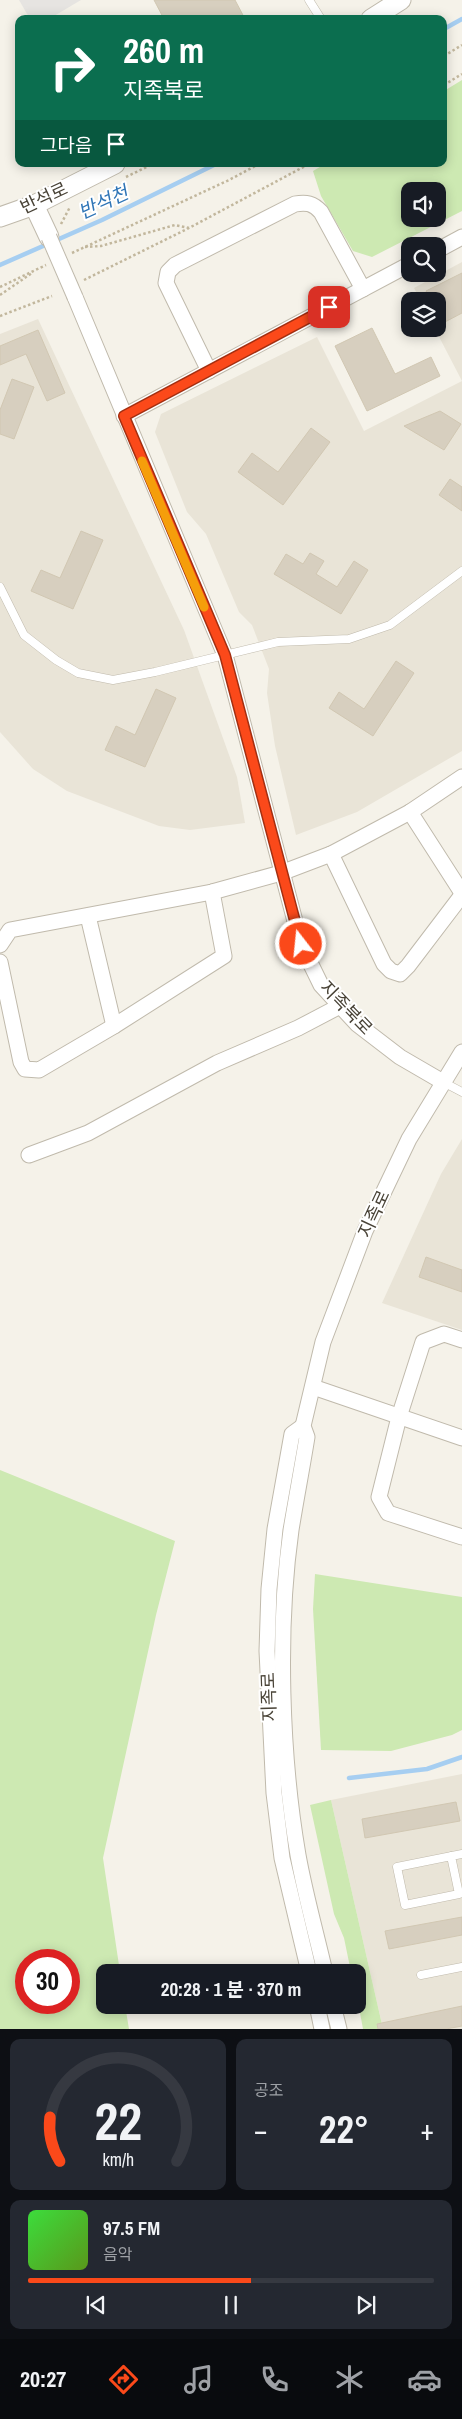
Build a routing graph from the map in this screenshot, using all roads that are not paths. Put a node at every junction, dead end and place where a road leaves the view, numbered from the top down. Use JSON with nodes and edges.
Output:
{"nodes":[{"id":1,"x":309,"y":0,"type":"edge"},
{"id":2,"x":402,"y":0,"type":"edge"},
{"id":3,"x":318,"y":15,"type":"edge"},
{"id":4,"x":377,"y":15,"type":"edge"},
{"id":5,"x":117,"y":172,"type":"edge"},
{"id":6,"x":34,"y":205,"type":"junction"},
{"id":7,"x":0,"y":217,"type":"edge"},
{"id":8,"x":55,"y":234,"type":"joint"},
{"id":9,"x":462,"y":237,"type":"edge"},
{"id":10,"x":446,"y":246,"type":"edge"},
{"id":11,"x":401,"y":269,"type":"edge"},
{"id":12,"x":363,"y":289,"type":"junction"},
{"id":13,"x":209,"y":370,"type":"junction"},
{"id":14,"x":124,"y":416,"type":"junction"},
{"id":15,"x":462,"y":571,"type":"edge"},
{"id":16,"x":0,"y":588,"type":"edge"},
{"id":17,"x":225,"y":655,"type":"junction"},
{"id":18,"x":462,"y":777,"type":"edge"},
{"id":19,"x":410,"y":812,"type":"junction"},
{"id":20,"x":331,"y":854,"type":"junction"},
{"id":21,"x":281,"y":873,"type":"junction"},
{"id":22,"x":212,"y":892,"type":"junction"},
{"id":23,"x":462,"y":894,"type":"edge"},
{"id":24,"x":88,"y":916,"type":"junction"},
{"id":25,"x":0,"y":944,"type":"edge"},
{"id":26,"x":0,"y":962,"type":"edge"},
{"id":27,"x":340,"y":1006,"type":"junction"},
{"id":28,"x":114,"y":1026,"type":"junction"},
{"id":29,"x":462,"y":1052,"type":"edge"},
{"id":30,"x":443,"y":1082,"type":"junction"},
{"id":31,"x":462,"y":1092,"type":"edge"},
{"id":32,"x":29,"y":1155,"type":"dead end"},
{"id":33,"x":462,"y":1340,"type":"edge"},
{"id":34,"x":312,"y":1388,"type":"junction"},
{"id":35,"x":399,"y":1417,"type":"junction"},
{"id":36,"x":303,"y":1426,"type":"junction"},
{"id":37,"x":462,"y":1438,"type":"edge"},
{"id":38,"x":462,"y":1537,"type":"edge"},
{"id":39,"x":462,"y":1854,"type":"edge"},
{"id":40,"x":451,"y":1856,"type":"junction"},
{"id":41,"x":307,"y":1964,"type":"edge"},
{"id":42,"x":324,"y":1964,"type":"edge"},
{"id":43,"x":462,"y":1967,"type":"edge"},
{"id":44,"x":421,"y":1975,"type":"dead end"},
{"id":45,"x":319,"y":2014,"type":"edge"},
{"id":46,"x":335,"y":2014,"type":"edge"},
{"id":47,"x":322,"y":2029,"type":"edge"},
{"id":48,"x":339,"y":2029,"type":"edge"}],
"edges":[{"from":1,"to":3,"type":"lane"},
{"from":2,"to":4,"type":"street"},
{"from":5,"to":6,"type":"street","name":"반석로"},
{"from":6,"to":7,"type":"street","name":"반석로"},
{"from":6,"to":8,"type":"street"},
{"from":8,"to":14,"type":"street","name":"지족북로","bridge":true},
{"from":9,"to":10,"type":"street"},
{"from":11,"to":12,"type":"street"},
{"from":12,"to":13,"type":"street"},
{"from":12,"to":13,"type":"street"},
{"from":13,"to":14,"type":"street"},
{"from":14,"to":17,"type":"street","name":"지족북로"},
{"from":15,"to":17,"type":"lane"},
{"from":16,"to":17,"type":"lane"},
{"from":17,"to":21,"type":"street","name":"지족북로"},
{"from":18,"to":19,"type":"street"},
{"from":19,"to":20,"type":"street"},
{"from":19,"to":23,"type":"street"},
{"from":20,"to":21,"type":"street"},
{"from":20,"to":23,"type":"street"},
{"from":21,"to":22,"type":"street"},
{"from":21,"to":27,"type":"street","name":"지족북로"},
{"from":22,"to":24,"type":"street"},
{"from":22,"to":28,"type":"street"},
{"from":24,"to":25,"type":"street"},
{"from":24,"to":28,"type":"street"},
{"from":26,"to":28,"type":"street"},
{"from":27,"to":30,"type":"street","name":"지족북로"},
{"from":27,"to":32,"type":"street"},
{"from":29,"to":30,"type":"street","name":"지족로"},
{"from":30,"to":31,"type":"lane"},
{"from":30,"to":34,"type":"street","name":"지족로"},
{"from":33,"to":35,"type":"street"},
{"from":34,"to":35,"type":"street"},
{"from":34,"to":36,"type":"street","name":"지족로"},
{"from":35,"to":37,"type":"street"},
{"from":35,"to":38,"type":"street"},
{"from":36,"to":41,"type":"street","name":"지족로"},
{"from":36,"to":42,"type":"street","name":"지족로"},
{"from":39,"to":40,"type":"lane"},
{"from":40,"to":40,"type":"lane"},
{"from":43,"to":44,"type":"lane"},
{"from":45,"to":47,"type":"street"},
{"from":46,"to":48,"type":"street"}]}
